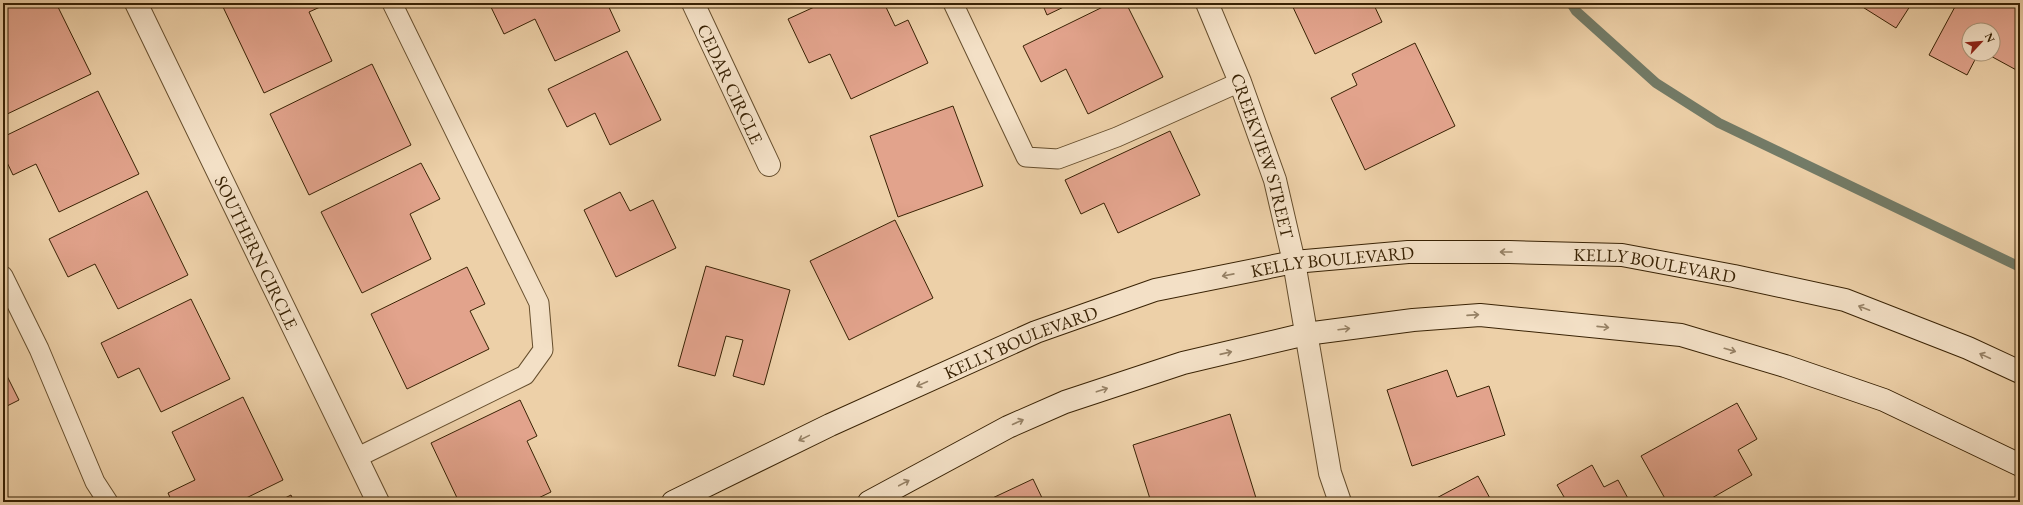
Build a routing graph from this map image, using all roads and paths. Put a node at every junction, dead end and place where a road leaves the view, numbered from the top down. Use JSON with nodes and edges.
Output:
{"nodes":[{"id":1,"x":136,"y":3,"type":"edge"},
{"id":2,"x":392,"y":3,"type":"edge"},
{"id":3,"x":693,"y":3,"type":"edge"},
{"id":4,"x":953,"y":3,"type":"edge"},
{"id":5,"x":1207,"y":3,"type":"edge"},
{"id":6,"x":1240,"y":82,"type":"junction"},
{"id":7,"x":769,"y":165,"type":"dead end"},
{"id":8,"x":1294,"y":262,"type":"junction"},
{"id":9,"x":3,"y":276,"type":"edge"},
{"id":10,"x":1306,"y":334,"type":"junction"},
{"id":11,"x":2020,"y":372,"type":"edge"},
{"id":12,"x":356,"y":458,"type":"junction"},
{"id":13,"x":2020,"y":465,"type":"edge"},
{"id":14,"x":108,"y":502,"type":"edge"},
{"id":15,"x":378,"y":502,"type":"edge"},
{"id":16,"x":673,"y":502,"type":"edge"},
{"id":17,"x":869,"y":502,"type":"edge"},
{"id":18,"x":1340,"y":502,"type":"edge"}],
"edges":[{"from":1,"to":12,"type":"main road","name":"SOUTHERN CIRCLE"},
{"from":2,"to":12,"type":"lane"},
{"from":3,"to":7,"type":"main road","name":"CEDAR CIRCLE"},
{"from":4,"to":6,"type":"lane"},
{"from":5,"to":6,"type":"main road","name":"CREEKVIEW STREET"},
{"from":6,"to":8,"type":"main road","name":"CREEKVIEW STREET"},
{"from":8,"to":10,"type":"main road","name":"CREEKVIEW STREET"},
{"from":11,"to":8,"type":"main road","name":"KELLY BOULEVARD","one_way":true},
{"from":8,"to":16,"type":"main road","name":"KELLY BOULEVARD","one_way":true},
{"from":9,"to":14,"type":"lane"},
{"from":10,"to":13,"type":"main road","one_way":true},
{"from":17,"to":10,"type":"main road","one_way":true},
{"from":10,"to":18,"type":"main road","name":"CREEKVIEW STREET"},
{"from":12,"to":15,"type":"main road","name":"SOUTHERN CIRCLE"}]}
